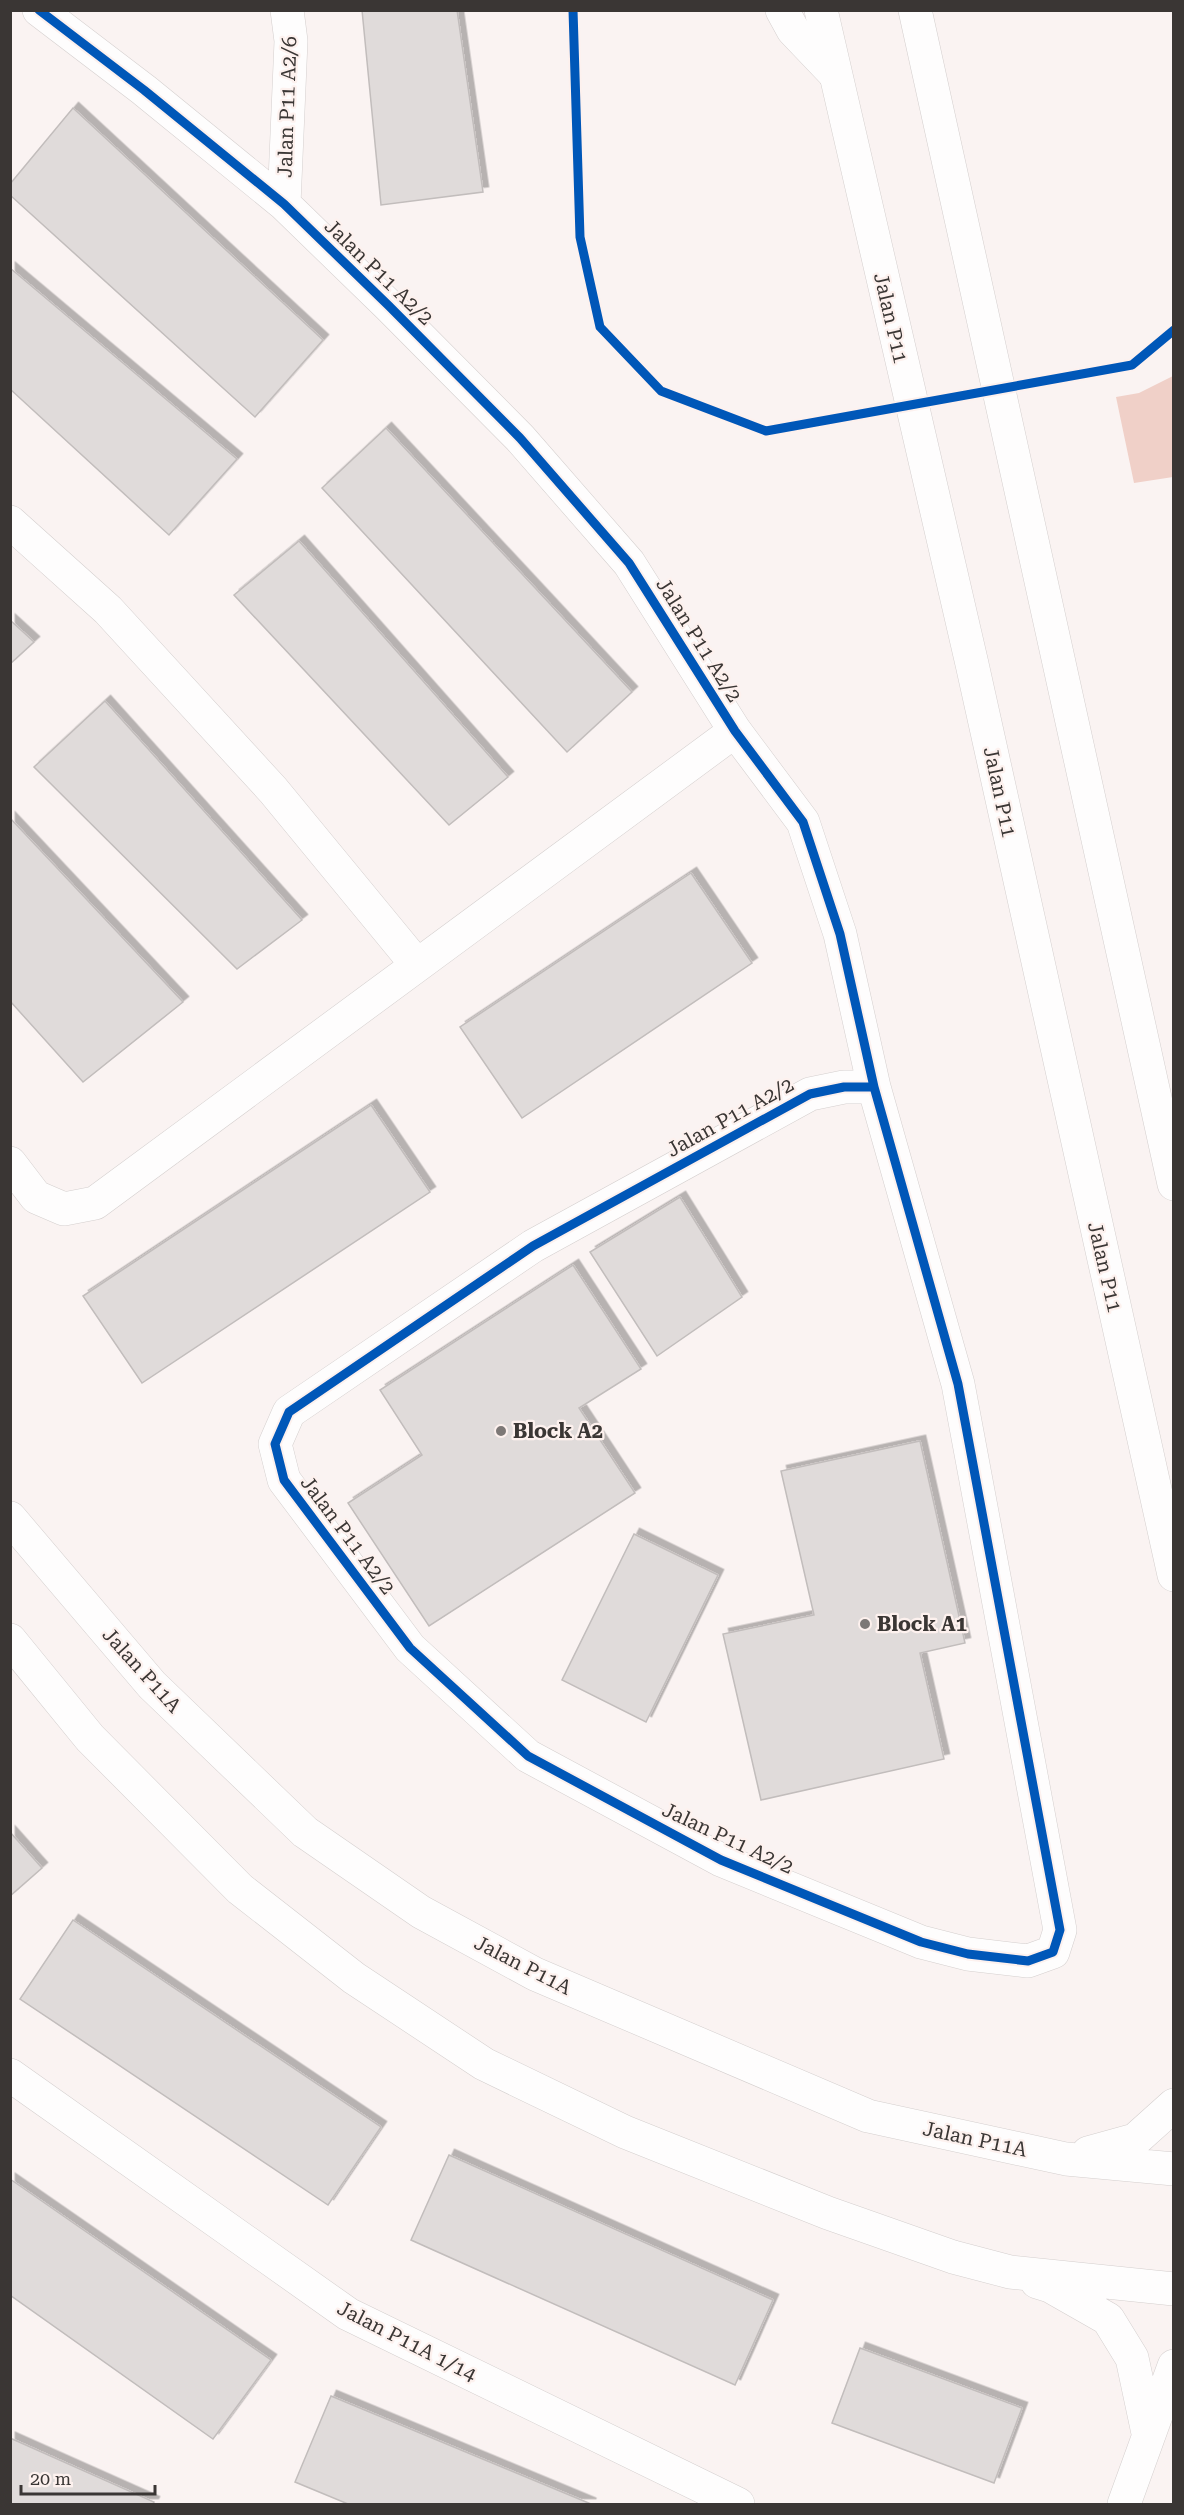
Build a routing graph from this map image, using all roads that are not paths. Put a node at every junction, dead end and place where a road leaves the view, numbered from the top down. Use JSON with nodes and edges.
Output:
{"nodes":[{"id":1,"x":39,"y":10,"type":"edge"},
{"id":2,"x":287,"y":10,"type":"edge"},
{"id":3,"x":782,"y":10,"type":"edge"},
{"id":4,"x":821,"y":10,"type":"edge"},
{"id":5,"x":915,"y":10,"type":"edge"},
{"id":6,"x":834,"y":73,"type":"junction"},
{"id":7,"x":284,"y":204,"type":"junction"},
{"id":8,"x":10,"y":522,"type":"edge"},
{"id":9,"x":735,"y":730,"type":"junction"},
{"id":10,"x":417,"y":965,"type":"junction"},
{"id":11,"x":874,"y":1087,"type":"junction"},
{"id":12,"x":10,"y":1163,"type":"edge"},
{"id":13,"x":1173,"y":1184,"type":"edge"},
{"id":14,"x":10,"y":1518,"type":"edge"},
{"id":15,"x":1173,"y":1575,"type":"edge"},
{"id":16,"x":10,"y":1640,"type":"edge"},
{"id":17,"x":10,"y":2075,"type":"edge"},
{"id":18,"x":1173,"y":2105,"type":"edge"},
{"id":19,"x":1066,"y":2159,"type":"junction"},
{"id":20,"x":1173,"y":2169,"type":"edge"},
{"id":21,"x":1010,"y":2272,"type":"junction"},
{"id":22,"x":1173,"y":2289,"type":"edge"},
{"id":23,"x":1173,"y":2366,"type":"edge"},
{"id":24,"x":1148,"y":2433,"type":"junction"},
{"id":25,"x":738,"y":2505,"type":"edge"},
{"id":26,"x":1124,"y":2505,"type":"edge"}],
"edges":[{"from":1,"to":7,"type":"street","name":"Jalan P11 A2/2"},
{"from":2,"to":7,"type":"street","name":"Jalan P11 A2/6"},
{"from":3,"to":6,"type":"street"},
{"from":4,"to":6,"type":"street","name":"Jalan P11"},
{"from":5,"to":13,"type":"street"},
{"from":6,"to":15,"type":"street","name":"Jalan P11"},
{"from":7,"to":9,"type":"street","name":"Jalan P11 A2/2"},
{"from":8,"to":10,"type":"street"},
{"from":9,"to":10,"type":"street","name":"Jalan P11 A2/2"},
{"from":9,"to":11,"type":"street","name":"Jalan P11 A2/2"},
{"from":10,"to":12,"type":"street","name":"Jalan P11 A2/2"},
{"from":11,"to":11,"type":"street","name":"Jalan P11 A2/2"},
{"from":14,"to":19,"type":"street","name":"Jalan P11A"},
{"from":16,"to":21,"type":"street"},
{"from":17,"to":25,"type":"street","name":"Jalan P11A 1/14"},
{"from":18,"to":19,"type":"street"},
{"from":19,"to":20,"type":"street","name":"Jalan P11A"},
{"from":21,"to":22,"type":"street"},
{"from":21,"to":24,"type":"street"},
{"from":23,"to":24,"type":"street"},
{"from":24,"to":26,"type":"street"}]}
